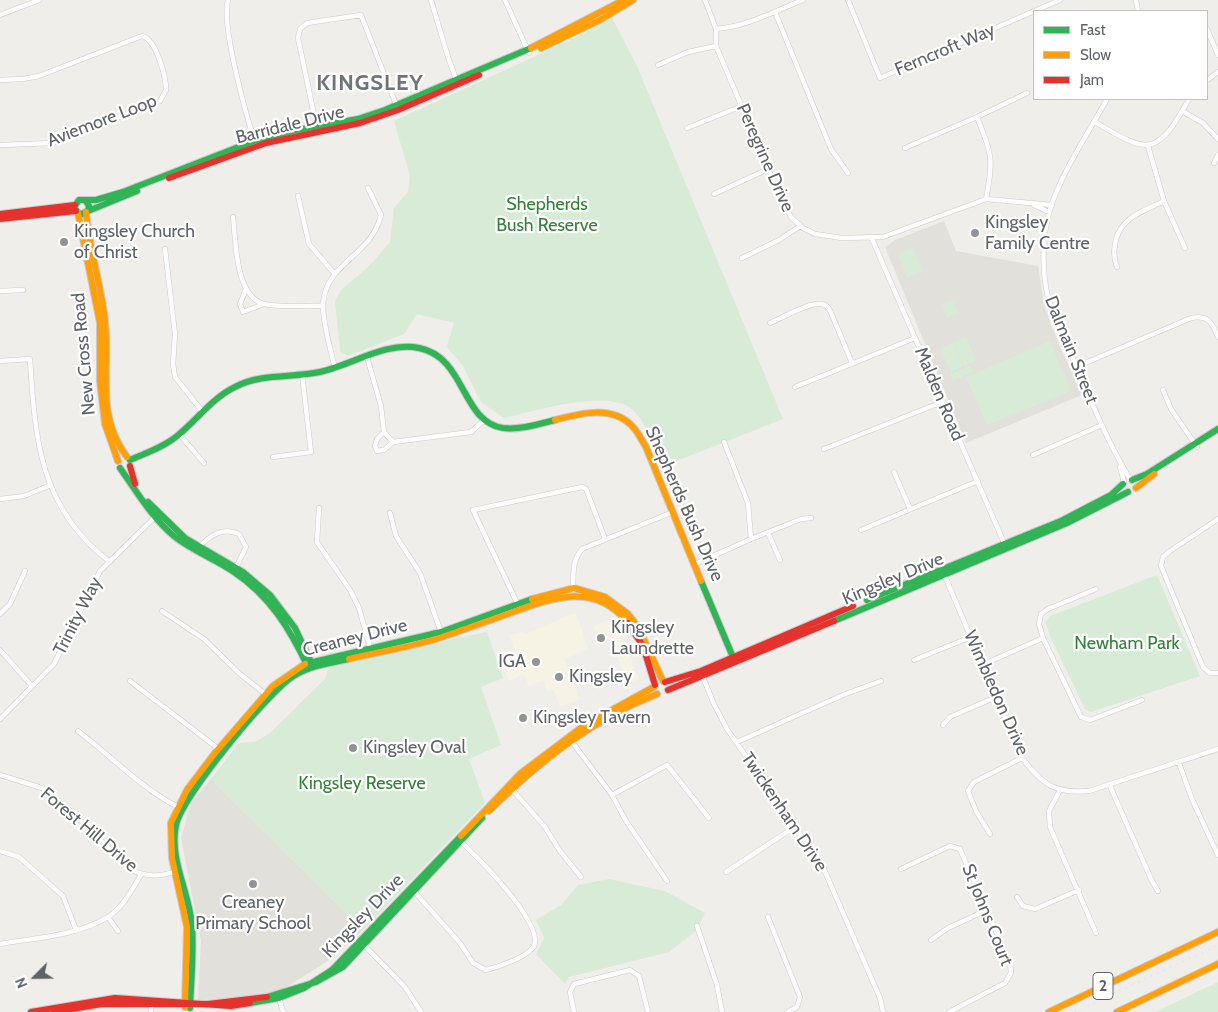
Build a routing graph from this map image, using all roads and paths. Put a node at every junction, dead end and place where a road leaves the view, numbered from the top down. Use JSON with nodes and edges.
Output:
{"nodes":[{"id":1,"x":39,"y":0,"type":"edge"},
{"id":2,"x":228,"y":0,"type":"edge"},
{"id":3,"x":431,"y":0,"type":"edge"},
{"id":4,"x":506,"y":0,"type":"edge"},
{"id":5,"x":624,"y":0,"type":"edge"},
{"id":6,"x":633,"y":0,"type":"edge"},
{"id":7,"x":705,"y":0,"type":"edge"},
{"id":8,"x":802,"y":0,"type":"edge"},
{"id":9,"x":848,"y":0,"type":"edge"},
{"id":10,"x":1060,"y":0,"type":"edge"},
{"id":11,"x":1037,"y":10,"type":"edge"},
{"id":12,"x":775,"y":12,"type":"junction"},
{"id":13,"x":1033,"y":12,"type":"edge"},
{"id":14,"x":0,"y":16,"type":"edge"},
{"id":15,"x":716,"y":29,"type":"junction"},
{"id":16,"x":1208,"y":31,"type":"edge"},
{"id":17,"x":716,"y":46,"type":"junction"},
{"id":18,"x":528,"y":52,"type":"junction"},
{"id":19,"x":1218,"y":54,"type":"edge"},
{"id":20,"x":658,"y":65,"type":"dead end"},
{"id":21,"x":0,"y":80,"type":"edge"},
{"id":22,"x":458,"y":83,"type":"junction"},
{"id":23,"x":1026,"y":93,"type":"dead end"},
{"id":24,"x":1106,"y":100,"type":"edge"},
{"id":25,"x":1188,"y":100,"type":"edge"},
{"id":26,"x":742,"y":106,"type":"junction"},
{"id":27,"x":397,"y":108,"type":"junction"},
{"id":28,"x":1182,"y":111,"type":"junction"},
{"id":29,"x":977,"y":117,"type":"junction"},
{"id":30,"x":1095,"y":122,"type":"junction"},
{"id":31,"x":687,"y":128,"type":"dead end"},
{"id":32,"x":317,"y":130,"type":"junction"},
{"id":33,"x":1218,"y":139,"type":"edge"},
{"id":34,"x":255,"y":144,"type":"junction"},
{"id":35,"x":0,"y":145,"type":"edge"},
{"id":36,"x":1148,"y":146,"type":"junction"},
{"id":37,"x":905,"y":148,"type":"dead end"},
{"id":38,"x":1218,"y":155,"type":"edge"},
{"id":39,"x":1214,"y":163,"type":"dead end"},
{"id":40,"x":768,"y":169,"type":"junction"},
{"id":41,"x":848,"y":173,"type":"dead end"},
{"id":42,"x":368,"y":188,"type":"dead end"},
{"id":43,"x":714,"y":194,"type":"dead end"},
{"id":44,"x":298,"y":196,"type":"dead end"},
{"id":45,"x":986,"y":199,"type":"junction"},
{"id":46,"x":86,"y":201,"type":"junction"},
{"id":47,"x":1164,"y":201,"type":"junction"},
{"id":48,"x":1034,"y":205,"type":"junction"},
{"id":49,"x":1052,"y":205,"type":"junction"},
{"id":50,"x":76,"y":210,"type":"junction"},
{"id":51,"x":87,"y":212,"type":"junction"},
{"id":52,"x":1049,"y":212,"type":"junction"},
{"id":53,"x":233,"y":217,"type":"dead end"},
{"id":54,"x":0,"y":218,"type":"edge"},
{"id":55,"x":800,"y":226,"type":"junction"},
{"id":56,"x":872,"y":238,"type":"junction"},
{"id":57,"x":1185,"y":248,"type":"dead end"},
{"id":58,"x":165,"y":249,"type":"dead end"},
{"id":59,"x":742,"y":258,"type":"dead end"},
{"id":60,"x":1117,"y":267,"type":"dead end"},
{"id":61,"x":334,"y":273,"type":"junction"},
{"id":62,"x":23,"y":290,"type":"dead end"},
{"id":63,"x":245,"y":290,"type":"junction"},
{"id":64,"x":0,"y":291,"type":"edge"},
{"id":65,"x":264,"y":304,"type":"junction"},
{"id":66,"x":323,"y":306,"type":"junction"},
{"id":67,"x":770,"y":323,"type":"dead end"},
{"id":68,"x":1218,"y":337,"type":"edge"},
{"id":69,"x":915,"y":338,"type":"junction"},
{"id":70,"x":367,"y":357,"type":"junction"},
{"id":71,"x":0,"y":361,"type":"edge"},
{"id":72,"x":852,"y":363,"type":"junction"},
{"id":73,"x":1076,"y":367,"type":"junction"},
{"id":74,"x":335,"y":369,"type":"junction"},
{"id":75,"x":302,"y":374,"type":"junction"},
{"id":76,"x":795,"y":387,"type":"dead end"},
{"id":77,"x":1163,"y":390,"type":"dead end"},
{"id":78,"x":942,"y":402,"type":"junction"},
{"id":79,"x":202,"y":411,"type":"junction"},
{"id":80,"x":484,"y":420,"type":"junction"},
{"id":81,"x":1102,"y":425,"type":"junction"},
{"id":82,"x":1218,"y":429,"type":"edge"},
{"id":83,"x":384,"y":432,"type":"junction"},
{"id":84,"x":1218,"y":434,"type":"edge"},
{"id":85,"x":180,"y":435,"type":"junction"},
{"id":86,"x":393,"y":442,"type":"junction"},
{"id":87,"x":724,"y":442,"type":"dead end"},
{"id":88,"x":1196,"y":445,"type":"junction"},
{"id":89,"x":824,"y":449,"type":"dead end"},
{"id":90,"x":1033,"y":455,"type":"dead end"},
{"id":91,"x":272,"y":457,"type":"dead end"},
{"id":92,"x":118,"y":461,"type":"junction"},
{"id":93,"x":129,"y":461,"type":"junction"},
{"id":94,"x":204,"y":463,"type":"dead end"},
{"id":95,"x":120,"y":468,"type":"junction"},
{"id":96,"x":894,"y":472,"type":"dead end"},
{"id":97,"x":978,"y":481,"type":"junction"},
{"id":98,"x":1127,"y":481,"type":"junction"},
{"id":99,"x":51,"y":485,"type":"junction"},
{"id":100,"x":1136,"y":488,"type":"junction"},
{"id":101,"x":1128,"y":492,"type":"junction"},
{"id":102,"x":0,"y":499,"type":"edge"},
{"id":103,"x":319,"y":508,"type":"dead end"},
{"id":104,"x":910,"y":509,"type":"junction"},
{"id":105,"x":672,"y":512,"type":"junction"},
{"id":106,"x":390,"y":513,"type":"dead end"},
{"id":107,"x":156,"y":516,"type":"junction"},
{"id":108,"x":811,"y":518,"type":"dead end"},
{"id":109,"x":1218,"y":519,"type":"edge"},
{"id":110,"x":861,"y":530,"type":"dead end"},
{"id":111,"x":768,"y":533,"type":"junction"},
{"id":112,"x":751,"y":538,"type":"junction"},
{"id":113,"x":605,"y":539,"type":"junction"},
{"id":114,"x":1005,"y":546,"type":"junction"},
{"id":115,"x":197,"y":549,"type":"junction"},
{"id":116,"x":780,"y":560,"type":"dead end"},
{"id":117,"x":110,"y":562,"type":"junction"},
{"id":118,"x":695,"y":564,"type":"junction"},
{"id":119,"x":235,"y":570,"type":"junction"},
{"id":120,"x":24,"y":571,"type":"dead end"},
{"id":121,"x":943,"y":571,"type":"junction"},
{"id":122,"x":1096,"y":589,"type":"dead end"},
{"id":123,"x":573,"y":591,"type":"junction"},
{"id":124,"x":519,"y":608,"type":"junction"},
{"id":125,"x":162,"y":611,"type":"dead end"},
{"id":126,"x":0,"y":614,"type":"edge"},
{"id":127,"x":442,"y":635,"type":"junction"},
{"id":128,"x":971,"y":638,"type":"junction"},
{"id":129,"x":1043,"y":638,"type":"junction"},
{"id":130,"x":0,"y":650,"type":"edge"},
{"id":131,"x":371,"y":651,"type":"junction"},
{"id":132,"x":736,"y":659,"type":"junction"},
{"id":133,"x":914,"y":660,"type":"dead end"},
{"id":134,"x":982,"y":664,"type":"junction"},
{"id":135,"x":310,"y":665,"type":"junction"},
{"id":136,"x":702,"y":673,"type":"junction"},
{"id":137,"x":1218,"y":673,"type":"edge"},
{"id":138,"x":130,"y":681,"type":"dead end"},
{"id":139,"x":881,"y":681,"type":"dead end"},
{"id":140,"x":664,"y":682,"type":"junction"},
{"id":141,"x":32,"y":686,"type":"junction"},
{"id":142,"x":654,"y":686,"type":"junction"},
{"id":143,"x":668,"y":690,"type":"junction"},
{"id":144,"x":657,"y":694,"type":"junction"},
{"id":145,"x":268,"y":696,"type":"junction"},
{"id":146,"x":996,"y":697,"type":"junction"},
{"id":147,"x":1142,"y":700,"type":"dead end"},
{"id":148,"x":0,"y":718,"type":"edge"},
{"id":149,"x":943,"y":725,"type":"dead end"},
{"id":150,"x":78,"y":731,"type":"dead end"},
{"id":151,"x":570,"y":738,"type":"junction"},
{"id":152,"x":737,"y":742,"type":"junction"},
{"id":153,"x":1218,"y":749,"type":"edge"},
{"id":154,"x":222,"y":751,"type":"junction"},
{"id":155,"x":1022,"y":758,"type":"junction"},
{"id":156,"x":1179,"y":763,"type":"junction"},
{"id":157,"x":0,"y":775,"type":"edge"},
{"id":158,"x":1110,"y":786,"type":"junction"},
{"id":159,"x":510,"y":787,"type":"junction"},
{"id":160,"x":1060,"y":790,"type":"junction"},
{"id":161,"x":612,"y":795,"type":"junction"},
{"id":162,"x":178,"y":808,"type":"junction"},
{"id":163,"x":709,"y":818,"type":"dead end"},
{"id":164,"x":796,"y":826,"type":"junction"},
{"id":165,"x":990,"y":834,"type":"dead end"},
{"id":166,"x":459,"y":840,"type":"junction"},
{"id":167,"x":0,"y":851,"type":"edge"},
{"id":168,"x":1218,"y":855,"type":"edge"},
{"id":169,"x":901,"y":869,"type":"dead end"},
{"id":170,"x":177,"y":870,"type":"junction"},
{"id":171,"x":726,"y":872,"type":"dead end"},
{"id":172,"x":140,"y":875,"type":"junction"},
{"id":173,"x":581,"y":876,"type":"dead end"},
{"id":174,"x":667,"y":881,"type":"dead end"},
{"id":175,"x":413,"y":890,"type":"junction"},
{"id":176,"x":1079,"y":890,"type":"junction"},
{"id":177,"x":1158,"y":891,"type":"dead end"},
{"id":178,"x":1016,"y":897,"type":"dead end"},
{"id":179,"x":987,"y":910,"type":"junction"},
{"id":180,"x":108,"y":917,"type":"junction"},
{"id":181,"x":768,"y":917,"type":"dead end"},
{"id":182,"x":697,"y":926,"type":"dead end"},
{"id":183,"x":1218,"y":926,"type":"edge"},
{"id":184,"x":76,"y":930,"type":"junction"},
{"id":185,"x":118,"y":931,"type":"dead end"},
{"id":186,"x":1218,"y":932,"type":"edge"},
{"id":187,"x":1096,"y":933,"type":"dead end"},
{"id":188,"x":931,"y":940,"type":"dead end"},
{"id":189,"x":362,"y":943,"type":"junction"},
{"id":190,"x":0,"y":944,"type":"edge"},
{"id":191,"x":1157,"y":961,"type":"junction"},
{"id":192,"x":1218,"y":964,"type":"edge"},
{"id":193,"x":1218,"y":968,"type":"edge"},
{"id":194,"x":1192,"y":975,"type":"junction"},
{"id":195,"x":279,"y":1001,"type":"junction"},
{"id":196,"x":151,"y":1005,"type":"edge"},
{"id":197,"x":188,"y":1005,"type":"junction"},
{"id":198,"x":80,"y":1007,"type":"edge"},
{"id":199,"x":31,"y":1012,"type":"edge"},
{"id":200,"x":54,"y":1012,"type":"edge"},
{"id":201,"x":283,"y":1012,"type":"edge"},
{"id":202,"x":421,"y":1012,"type":"edge"},
{"id":203,"x":574,"y":1012,"type":"edge"},
{"id":204,"x":648,"y":1012,"type":"edge"},
{"id":205,"x":722,"y":1012,"type":"edge"},
{"id":206,"x":787,"y":1012,"type":"edge"},
{"id":207,"x":883,"y":1012,"type":"edge"},
{"id":208,"x":949,"y":1012,"type":"edge"},
{"id":209,"x":1050,"y":1012,"type":"edge"},
{"id":210,"x":1117,"y":1012,"type":"edge"}],
"edges":[{"from":1,"to":14,"type":"street"},
{"from":2,"to":34,"type":"street"},
{"from":3,"to":22,"type":"street"},
{"from":4,"to":18,"type":"street"},
{"from":5,"to":18,"type":"main road","name":"Barridale Drive"},
{"from":6,"to":18,"type":"main road","name":"Barridale Drive"},
{"from":7,"to":15,"type":"street","name":"Peregrine Drive"},
{"from":8,"to":12,"type":"street"},
{"from":9,"to":13,"type":"street","name":"Ferncroft Way"},
{"from":10,"to":11,"type":"street","name":"Ferncroft Way"},
{"from":12,"to":15,"type":"street"},
{"from":12,"to":41,"type":"street"},
{"from":15,"to":17,"type":"street","name":"Peregrine Drive"},
{"from":16,"to":19,"type":"street"},
{"from":17,"to":20,"type":"street"},
{"from":17,"to":26,"type":"street","name":"Peregrine Drive"},
{"from":18,"to":22,"type":"main road","name":"Barridale Drive"},
{"from":21,"to":35,"type":"street","name":"Aviemore Loop"},
{"from":22,"to":27,"type":"main road","name":"Barridale Drive"},
{"from":23,"to":29,"type":"street"},
{"from":24,"to":30,"type":"street","name":"Dalmain Street"},
{"from":25,"to":28,"type":"street"},
{"from":26,"to":31,"type":"street"},
{"from":26,"to":40,"type":"street","name":"Peregrine Drive"},
{"from":27,"to":32,"type":"main road","name":"Barridale Drive"},
{"from":27,"to":32,"type":"street"},
{"from":28,"to":33,"type":"street"},
{"from":28,"to":36,"type":"street"},
{"from":29,"to":37,"type":"street"},
{"from":29,"to":45,"type":"street"},
{"from":30,"to":36,"type":"street"},
{"from":30,"to":49,"type":"street","name":"Dalmain Street"},
{"from":32,"to":34,"type":"main road","name":"Barridale Drive"},
{"from":34,"to":46,"type":"main road","name":"Barridale Drive"},
{"from":34,"to":51,"type":"main road","name":"Barridale Drive"},
{"from":36,"to":47,"type":"street"},
{"from":38,"to":39,"type":"street"},
{"from":40,"to":43,"type":"street"},
{"from":40,"to":55,"type":"street","name":"Peregrine Drive"},
{"from":42,"to":61,"type":"street"},
{"from":44,"to":61,"type":"street"},
{"from":45,"to":48,"type":"street","name":"Peregrine Drive"},
{"from":45,"to":56,"type":"street","name":"Peregrine Drive"},
{"from":46,"to":50,"type":"main road","name":"Barridale Drive"},
{"from":46,"to":51,"type":"main road","name":"New Cross Road"},
{"from":47,"to":57,"type":"street"},
{"from":47,"to":60,"type":"street"},
{"from":48,"to":49,"type":"street","name":"Peregrine Drive"},
{"from":48,"to":52,"type":"street","name":"Peregrine Drive"},
{"from":49,"to":52,"type":"street","name":"Dalmain Street"},
{"from":50,"to":51,"type":"main road","name":"Barridale Drive"},
{"from":50,"to":54,"type":"main road"},
{"from":50,"to":92,"type":"main road","name":"New Cross Road"},
{"from":51,"to":93,"type":"main road","name":"New Cross Road"},
{"from":52,"to":73,"type":"street","name":"Dalmain Street"},
{"from":53,"to":63,"type":"street"},
{"from":55,"to":56,"type":"street","name":"Peregrine Drive"},
{"from":55,"to":59,"type":"street"},
{"from":56,"to":69,"type":"street","name":"Malden Road"},
{"from":58,"to":79,"type":"street"},
{"from":61,"to":66,"type":"street"},
{"from":62,"to":64,"type":"street"},
{"from":63,"to":65,"type":"street"},
{"from":63,"to":65,"type":"street"},
{"from":65,"to":66,"type":"street"},
{"from":66,"to":74,"type":"street"},
{"from":67,"to":72,"type":"street"},
{"from":68,"to":73,"type":"street"},
{"from":69,"to":72,"type":"street"},
{"from":69,"to":78,"type":"street","name":"Malden Road"},
{"from":70,"to":74,"type":"main road"},
{"from":70,"to":80,"type":"main road"},
{"from":70,"to":83,"type":"street"},
{"from":71,"to":99,"type":"street"},
{"from":72,"to":76,"type":"street"},
{"from":73,"to":81,"type":"street","name":"Dalmain Street"},
{"from":74,"to":75,"type":"main road"},
{"from":75,"to":79,"type":"main road"},
{"from":75,"to":91,"type":"street"},
{"from":77,"to":88,"type":"street"},
{"from":78,"to":89,"type":"street"},
{"from":78,"to":97,"type":"street","name":"Malden Road"},
{"from":79,"to":85,"type":"main road"},
{"from":80,"to":86,"type":"street"},
{"from":80,"to":105,"type":"main road","name":"Shepherds Bush Drive"},
{"from":81,"to":90,"type":"street"},
{"from":81,"to":98,"type":"street","name":"Dalmain Street"},
{"from":82,"to":88,"type":"main road","name":"Kingsley Drive"},
{"from":83,"to":86,"type":"street"},
{"from":83,"to":86,"type":"street"},
{"from":84,"to":88,"type":"main road","name":"Kingsley Drive"},
{"from":85,"to":93,"type":"main road"},
{"from":85,"to":94,"type":"street"},
{"from":87,"to":112,"type":"street"},
{"from":88,"to":98,"type":"main road","name":"Kingsley Drive"},
{"from":88,"to":100,"type":"main road","name":"Kingsley Drive"},
{"from":92,"to":93,"type":"main road"},
{"from":92,"to":95,"type":"main road","name":"New Cross Road"},
{"from":93,"to":95,"type":"main road"},
{"from":93,"to":107,"type":"main road","name":"New Cross Road"},
{"from":95,"to":107,"type":"main road","name":"New Cross Road"},
{"from":96,"to":104,"type":"street"},
{"from":97,"to":104,"type":"street"},
{"from":97,"to":114,"type":"street","name":"Malden Road"},
{"from":98,"to":100,"type":"main road"},
{"from":98,"to":101,"type":"main road"},
{"from":98,"to":114,"type":"main road","name":"Kingsley Drive"},
{"from":99,"to":102,"type":"street"},
{"from":99,"to":117,"type":"street"},
{"from":100,"to":101,"type":"main road","name":"Kingsley Drive"},
{"from":101,"to":114,"type":"main road","name":"Kingsley Drive"},
{"from":103,"to":131,"type":"street"},
{"from":104,"to":110,"type":"street"},
{"from":105,"to":113,"type":"street"},
{"from":105,"to":118,"type":"main road","name":"Shepherds Bush Drive"},
{"from":106,"to":127,"type":"street"},
{"from":107,"to":115,"type":"main road","name":"New Cross Road"},
{"from":107,"to":117,"type":"street","name":"Trinity Way"},
{"from":108,"to":111,"type":"street"},
{"from":109,"to":137,"type":"street"},
{"from":111,"to":112,"type":"street"},
{"from":111,"to":116,"type":"street"},
{"from":112,"to":118,"type":"street"},
{"from":113,"to":123,"type":"street"},
{"from":113,"to":124,"type":"street"},
{"from":114,"to":121,"type":"main road","name":"Kingsley Drive"},
{"from":115,"to":119,"type":"main road","name":"New Cross Road"},
{"from":115,"to":119,"type":"street"},
{"from":117,"to":141,"type":"street","name":"Trinity Way"},
{"from":118,"to":132,"type":"main road","name":"Shepherds Bush Drive"},
{"from":119,"to":135,"type":"main road","name":"New Cross Road"},
{"from":120,"to":126,"type":"street"},
{"from":121,"to":128,"type":"street","name":"Wimbledon Drive"},
{"from":121,"to":132,"type":"main road","name":"Kingsley Drive"},
{"from":122,"to":129,"type":"street"},
{"from":123,"to":124,"type":"main road","name":"Creaney Drive"},
{"from":123,"to":140,"type":"main road","name":"Creaney Drive"},
{"from":123,"to":142,"type":"main road","name":"Creaney Drive"},
{"from":124,"to":127,"type":"main road","name":"Creaney Drive"},
{"from":125,"to":145,"type":"street"},
{"from":127,"to":131,"type":"main road","name":"Creaney Drive"},
{"from":128,"to":133,"type":"street"},
{"from":128,"to":134,"type":"street","name":"Wimbledon Drive"},
{"from":129,"to":134,"type":"street"},
{"from":129,"to":147,"type":"street"},
{"from":130,"to":141,"type":"street"},
{"from":131,"to":135,"type":"main road","name":"Creaney Drive"},
{"from":132,"to":136,"type":"main road","name":"Kingsley Drive"},
{"from":134,"to":146,"type":"street","name":"Wimbledon Drive"},
{"from":135,"to":145,"type":"main road","name":"Creaney Drive"},
{"from":136,"to":140,"type":"main road","name":"Kingsley Drive"},
{"from":136,"to":143,"type":"main road","name":"Kingsley Drive"},
{"from":136,"to":152,"type":"street","name":"Twickenham Drive"},
{"from":138,"to":154,"type":"street"},
{"from":139,"to":152,"type":"street"},
{"from":140,"to":142,"type":"main road","name":"Kingsley Drive"},
{"from":140,"to":143,"type":"main road","name":"Creaney Drive"},
{"from":141,"to":148,"type":"street","name":"Trinity Way"},
{"from":142,"to":144,"type":"main road","name":"Creaney Drive"},
{"from":142,"to":151,"type":"main road","name":"Kingsley Drive"},
{"from":143,"to":144,"type":"main road","name":"Kingsley Drive"},
{"from":144,"to":151,"type":"main road","name":"Kingsley Drive"},
{"from":145,"to":154,"type":"main road","name":"Creaney Drive"},
{"from":146,"to":149,"type":"street"},
{"from":146,"to":155,"type":"street","name":"Wimbledon Drive"},
{"from":150,"to":162,"type":"street"},
{"from":151,"to":159,"type":"main road","name":"Kingsley Drive"},
{"from":151,"to":161,"type":"street"},
{"from":152,"to":164,"type":"street","name":"Twickenham Drive"},
{"from":153,"to":156,"type":"street","name":"Wimbledon Drive"},
{"from":154,"to":162,"type":"main road","name":"Creaney Drive"},
{"from":155,"to":160,"type":"street","name":"Wimbledon Drive"},
{"from":155,"to":165,"type":"street"},
{"from":156,"to":158,"type":"street","name":"Wimbledon Drive"},
{"from":156,"to":168,"type":"street"},
{"from":157,"to":172,"type":"street","name":"Forest Hill Drive"},
{"from":158,"to":160,"type":"street","name":"Wimbledon Drive"},
{"from":158,"to":177,"type":"street"},
{"from":159,"to":166,"type":"main road","name":"Kingsley Drive"},
{"from":159,"to":173,"type":"street"},
{"from":160,"to":176,"type":"street"},
{"from":161,"to":163,"type":"street"},
{"from":161,"to":174,"type":"street"},
{"from":162,"to":170,"type":"main road","name":"Creaney Drive"},
{"from":164,"to":171,"type":"street"},
{"from":164,"to":207,"type":"street","name":"Twickenham Drive"},
{"from":166,"to":175,"type":"main road","name":"Kingsley Drive"},
{"from":166,"to":175,"type":"street"},
{"from":167,"to":184,"type":"street"},
{"from":169,"to":179,"type":"street","name":"St Johns Court"},
{"from":170,"to":172,"type":"street","name":"Forest Hill Drive"},
{"from":170,"to":197,"type":"main road","name":"Creaney Drive"},
{"from":172,"to":180,"type":"street"},
{"from":175,"to":189,"type":"main road","name":"Kingsley Drive"},
{"from":176,"to":178,"type":"street"},
{"from":176,"to":187,"type":"street"},
{"from":179,"to":188,"type":"street"},
{"from":179,"to":208,"type":"street","name":"St Johns Court"},
{"from":180,"to":184,"type":"street"},
{"from":180,"to":185,"type":"street"},
{"from":181,"to":206,"type":"street"},
{"from":182,"to":205,"type":"street"},
{"from":183,"to":191,"type":"main road"},
{"from":184,"to":190,"type":"street"},
{"from":186,"to":191,"type":"main road","number":"2"},
{"from":189,"to":195,"type":"main road","name":"Kingsley Drive"},
{"from":189,"to":202,"type":"street"},
{"from":191,"to":209,"type":"main road","number":"2"},
{"from":192,"to":194,"type":"main road","number":"2"},
{"from":193,"to":194,"type":"main road"},
{"from":194,"to":210,"type":"main road","number":"2"},
{"from":195,"to":197,"type":"main road","name":"Kingsley Drive"},
{"from":195,"to":201,"type":"street"},
{"from":196,"to":197,"type":"main road","name":"Kingsley Drive"},
{"from":196,"to":198,"type":"main road","name":"Kingsley Drive"},
{"from":198,"to":199,"type":"main road","name":"Kingsley Drive"},
{"from":198,"to":200,"type":"main road","name":"Kingsley Drive"},
{"from":203,"to":204,"type":"street"}]}
